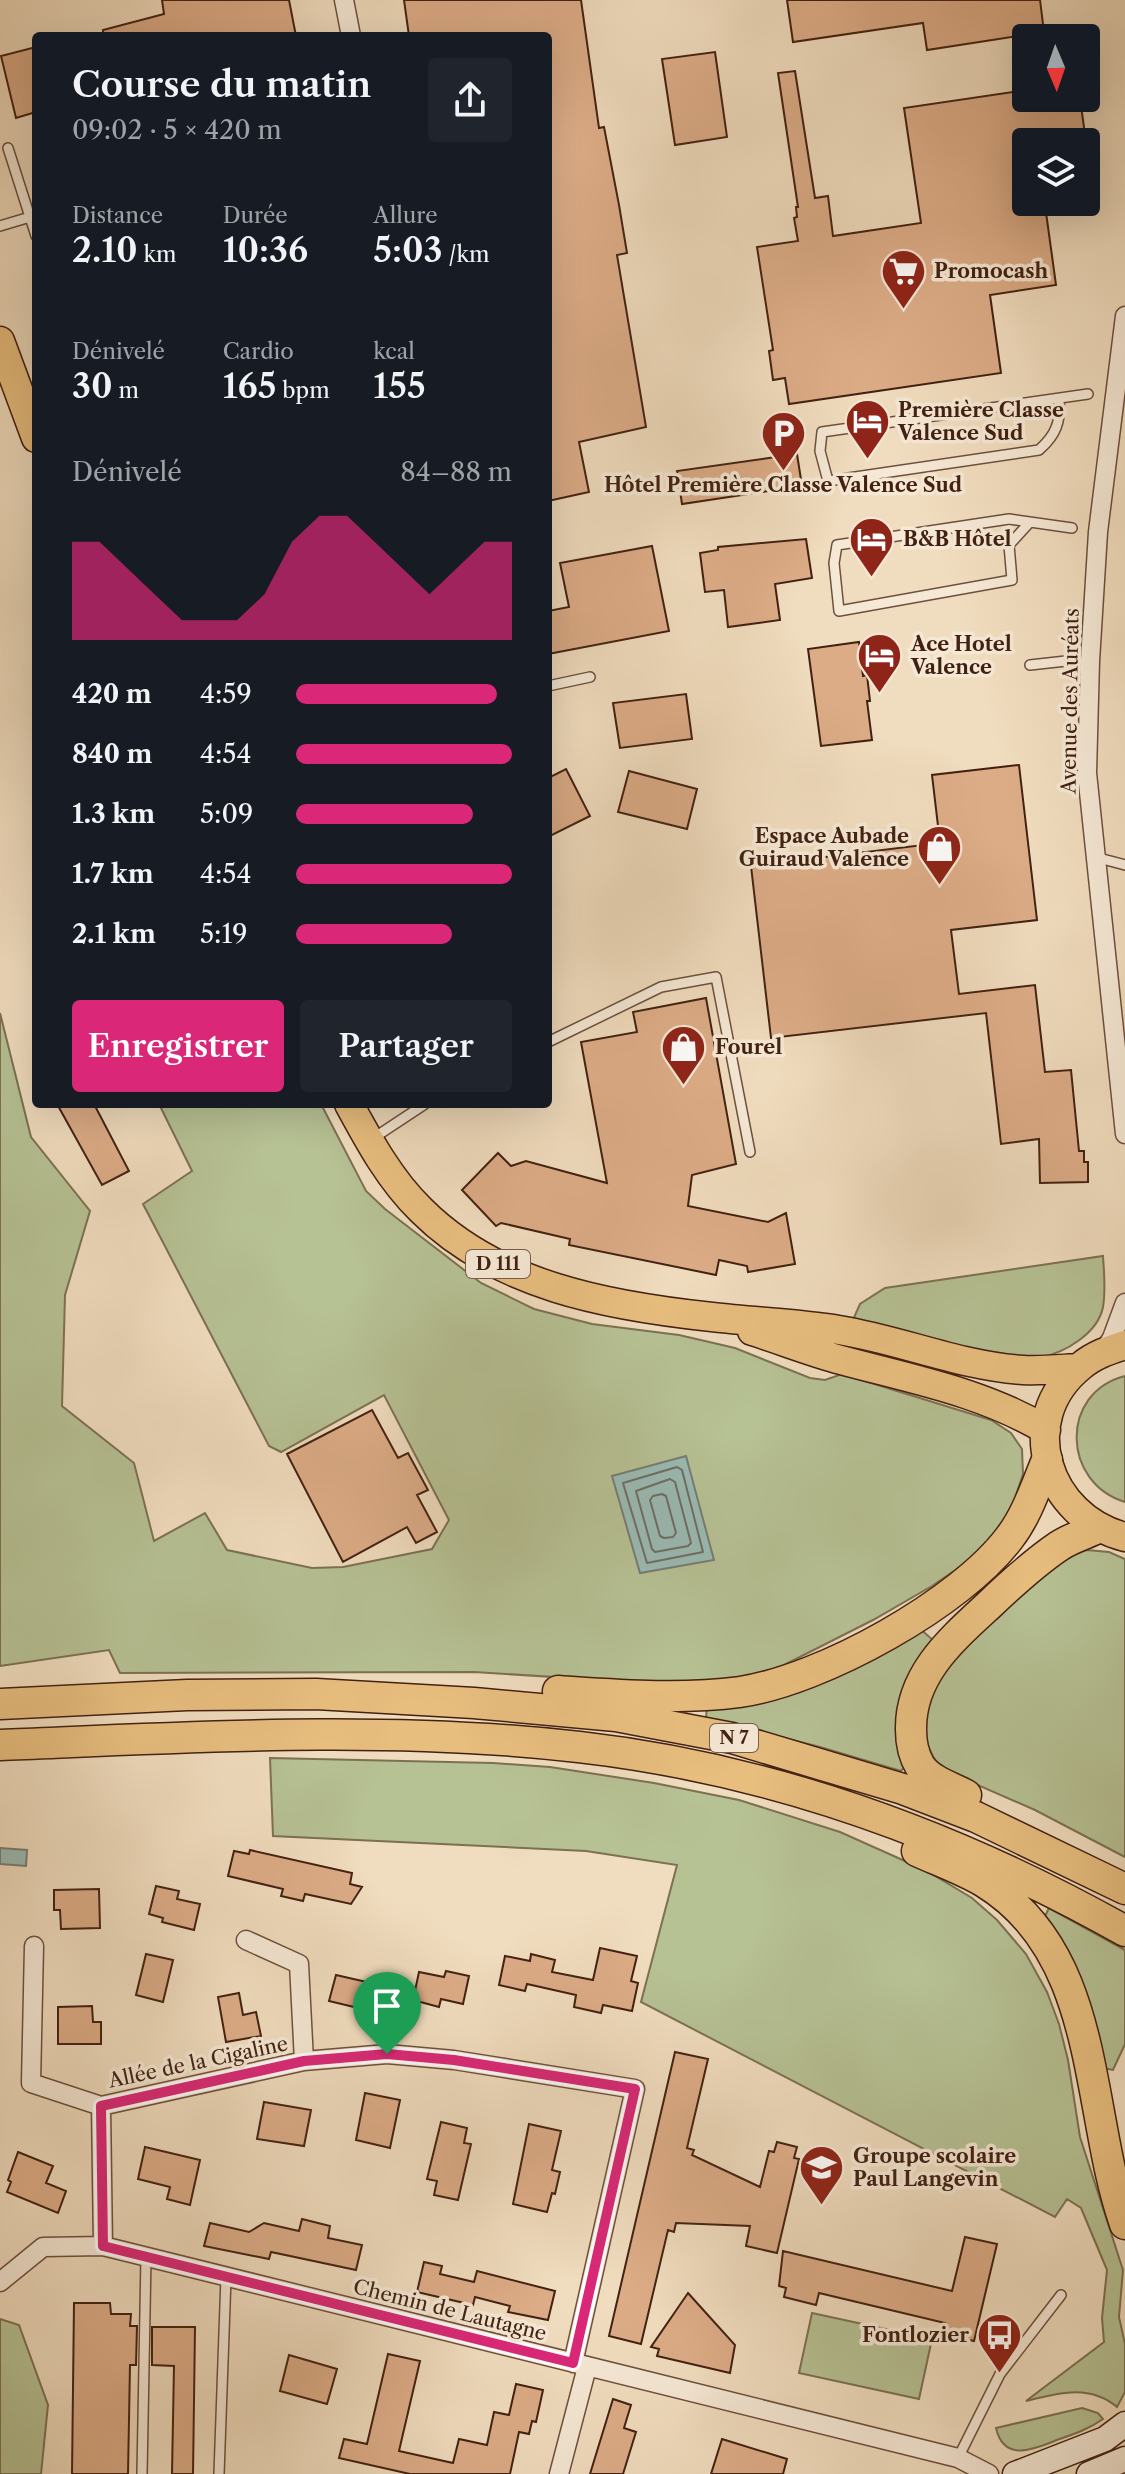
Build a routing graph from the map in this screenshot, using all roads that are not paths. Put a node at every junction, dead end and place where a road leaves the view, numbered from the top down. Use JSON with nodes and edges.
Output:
{"nodes":[{"id":1,"x":344,"y":0,"type":"edge"},
{"id":2,"x":350,"y":32,"type":"edge"},
{"id":3,"x":8,"y":148,"type":"dead end"},
{"id":4,"x":30,"y":217,"type":"junction"},
{"id":5,"x":32,"y":223,"type":"edge"},
{"id":6,"x":0,"y":226,"type":"edge"},
{"id":7,"x":1125,"y":316,"type":"edge"},
{"id":8,"x":0,"y":341,"type":"edge"},
{"id":9,"x":1088,"y":394,"type":"dead end"},
{"id":10,"x":1059,"y":399,"type":"junction"},
{"id":11,"x":32,"y":427,"type":"edge"},
{"id":12,"x":1030,"y":522,"type":"junction"},
{"id":13,"x":1072,"y":528,"type":"dead end"},
{"id":14,"x":1066,"y":661,"type":"dead end"},
{"id":15,"x":1030,"y":665,"type":"dead end"},
{"id":16,"x":590,"y":677,"type":"dead end"},
{"id":17,"x":552,"y":685,"type":"edge"},
{"id":18,"x":1095,"y":857,"type":"junction"},
{"id":19,"x":1125,"y":865,"type":"edge"},
{"id":20,"x":552,"y":1040,"type":"edge"},
{"id":21,"x":351,"y":1108,"type":"edge"},
{"id":22,"x":419,"y":1108,"type":"edge"},
{"id":23,"x":1125,"y":1134,"type":"edge"},
{"id":24,"x":369,"y":1141,"type":"junction"},
{"id":25,"x":750,"y":1152,"type":"dead end"},
{"id":26,"x":1125,"y":1303,"type":"edge"},
{"id":27,"x":713,"y":1318,"type":"junction"},
{"id":28,"x":1114,"y":1349,"type":"edge"},
{"id":29,"x":1078,"y":1368,"type":"junction"},
{"id":30,"x":1046,"y":1430,"type":"junction"},
{"id":31,"x":1047,"y":1460,"type":"junction"},
{"id":32,"x":1112,"y":1532,"type":"edge"},
{"id":33,"x":316,"y":1694,"type":"junction"},
{"id":34,"x":0,"y":1704,"type":"edge"},
{"id":35,"x":0,"y":1745,"type":"edge"},
{"id":36,"x":743,"y":1776,"type":"junction"},
{"id":37,"x":1125,"y":1887,"type":"edge"},
{"id":38,"x":1125,"y":1931,"type":"edge"},
{"id":39,"x":246,"y":1940,"type":"dead end"},
{"id":40,"x":34,"y":1946,"type":"dead end"},
{"id":41,"x":304,"y":2061,"type":"junction"},
{"id":42,"x":101,"y":2106,"type":"junction"},
{"id":43,"x":1125,"y":2224,"type":"edge"},
{"id":44,"x":103,"y":2246,"type":"junction"},
{"id":45,"x":146,"y":2257,"type":"junction"},
{"id":46,"x":226,"y":2277,"type":"junction"},
{"id":47,"x":0,"y":2282,"type":"edge"},
{"id":48,"x":1061,"y":2295,"type":"dead end"},
{"id":49,"x":580,"y":2365,"type":"junction"},
{"id":50,"x":1125,"y":2424,"type":"edge"},
{"id":51,"x":958,"y":2458,"type":"junction"},
{"id":52,"x":1125,"y":2459,"type":"edge"},
{"id":53,"x":142,"y":2474,"type":"edge"},
{"id":54,"x":219,"y":2474,"type":"edge"},
{"id":55,"x":559,"y":2474,"type":"edge"},
{"id":56,"x":989,"y":2474,"type":"edge"},
{"id":57,"x":1015,"y":2474,"type":"edge"},
{"id":58,"x":1089,"y":2474,"type":"edge"}],
"edges":[{"from":1,"to":2,"type":"street"},
{"from":3,"to":4,"type":"lane"},
{"from":4,"to":5,"type":"lane"},
{"from":4,"to":6,"type":"lane"},
{"from":7,"to":18,"type":"street","name":"Avenue des Auréats"},
{"from":8,"to":11,"type":"main road"},
{"from":9,"to":10,"type":"lane"},
{"from":10,"to":10,"type":"lane"},
{"from":12,"to":12,"type":"lane"},
{"from":12,"to":13,"type":"lane"},
{"from":14,"to":15,"type":"lane"},
{"from":16,"to":17,"type":"lane"},
{"from":18,"to":19,"type":"lane"},
{"from":18,"to":23,"type":"street","name":"Avenue des Auréats"},
{"from":20,"to":25,"type":"lane"},
{"from":21,"to":24,"type":"main road","number":"D 111"},
{"from":22,"to":24,"type":"lane"},
{"from":24,"to":27,"type":"main road","number":"D 111"},
{"from":26,"to":28,"type":"street"},
{"from":27,"to":29,"type":"main road","number":"D 111"},
{"from":27,"to":30,"type":"main road","number":"D 111"},
{"from":28,"to":29,"type":"main road"},
{"from":29,"to":30,"type":"main road"},
{"from":30,"to":31,"type":"main road"},
{"from":31,"to":32,"type":"main road"},
{"from":31,"to":33,"type":"highway","number":"N 7"},
{"from":32,"to":37,"type":"highway"},
{"from":33,"to":34,"type":"highway","number":"N 7"},
{"from":33,"to":37,"type":"highway","number":"N 7"},
{"from":35,"to":36,"type":"highway","number":"N 7"},
{"from":36,"to":38,"type":"highway","number":"N 7"},
{"from":36,"to":43,"type":"highway","number":"N 7"},
{"from":39,"to":41,"type":"street","name":"Allée de la Cigaline"},
{"from":40,"to":42,"type":"street","name":"Allée de la Cigaline"},
{"from":41,"to":42,"type":"street","name":"Allée de la Cigaline"},
{"from":41,"to":49,"type":"street","name":"Allée de la Cigaline"},
{"from":42,"to":44,"type":"street","name":"Allée de la Cigaline"},
{"from":44,"to":45,"type":"street","name":"Chemin de Lautagne"},
{"from":44,"to":47,"type":"street","name":"Chemin de Lautagne"},
{"from":45,"to":46,"type":"street","name":"Chemin de Lautagne"},
{"from":45,"to":53,"type":"lane"},
{"from":46,"to":49,"type":"street","name":"Chemin de Lautagne"},
{"from":46,"to":54,"type":"lane"},
{"from":48,"to":51,"type":"lane"},
{"from":49,"to":51,"type":"street","name":"Chemin de Lautagne"},
{"from":49,"to":55,"type":"street"},
{"from":50,"to":57,"type":"main road"},
{"from":51,"to":56,"type":"street","name":"Chemin de Lautagne"},
{"from":52,"to":58,"type":"main road"}]}
